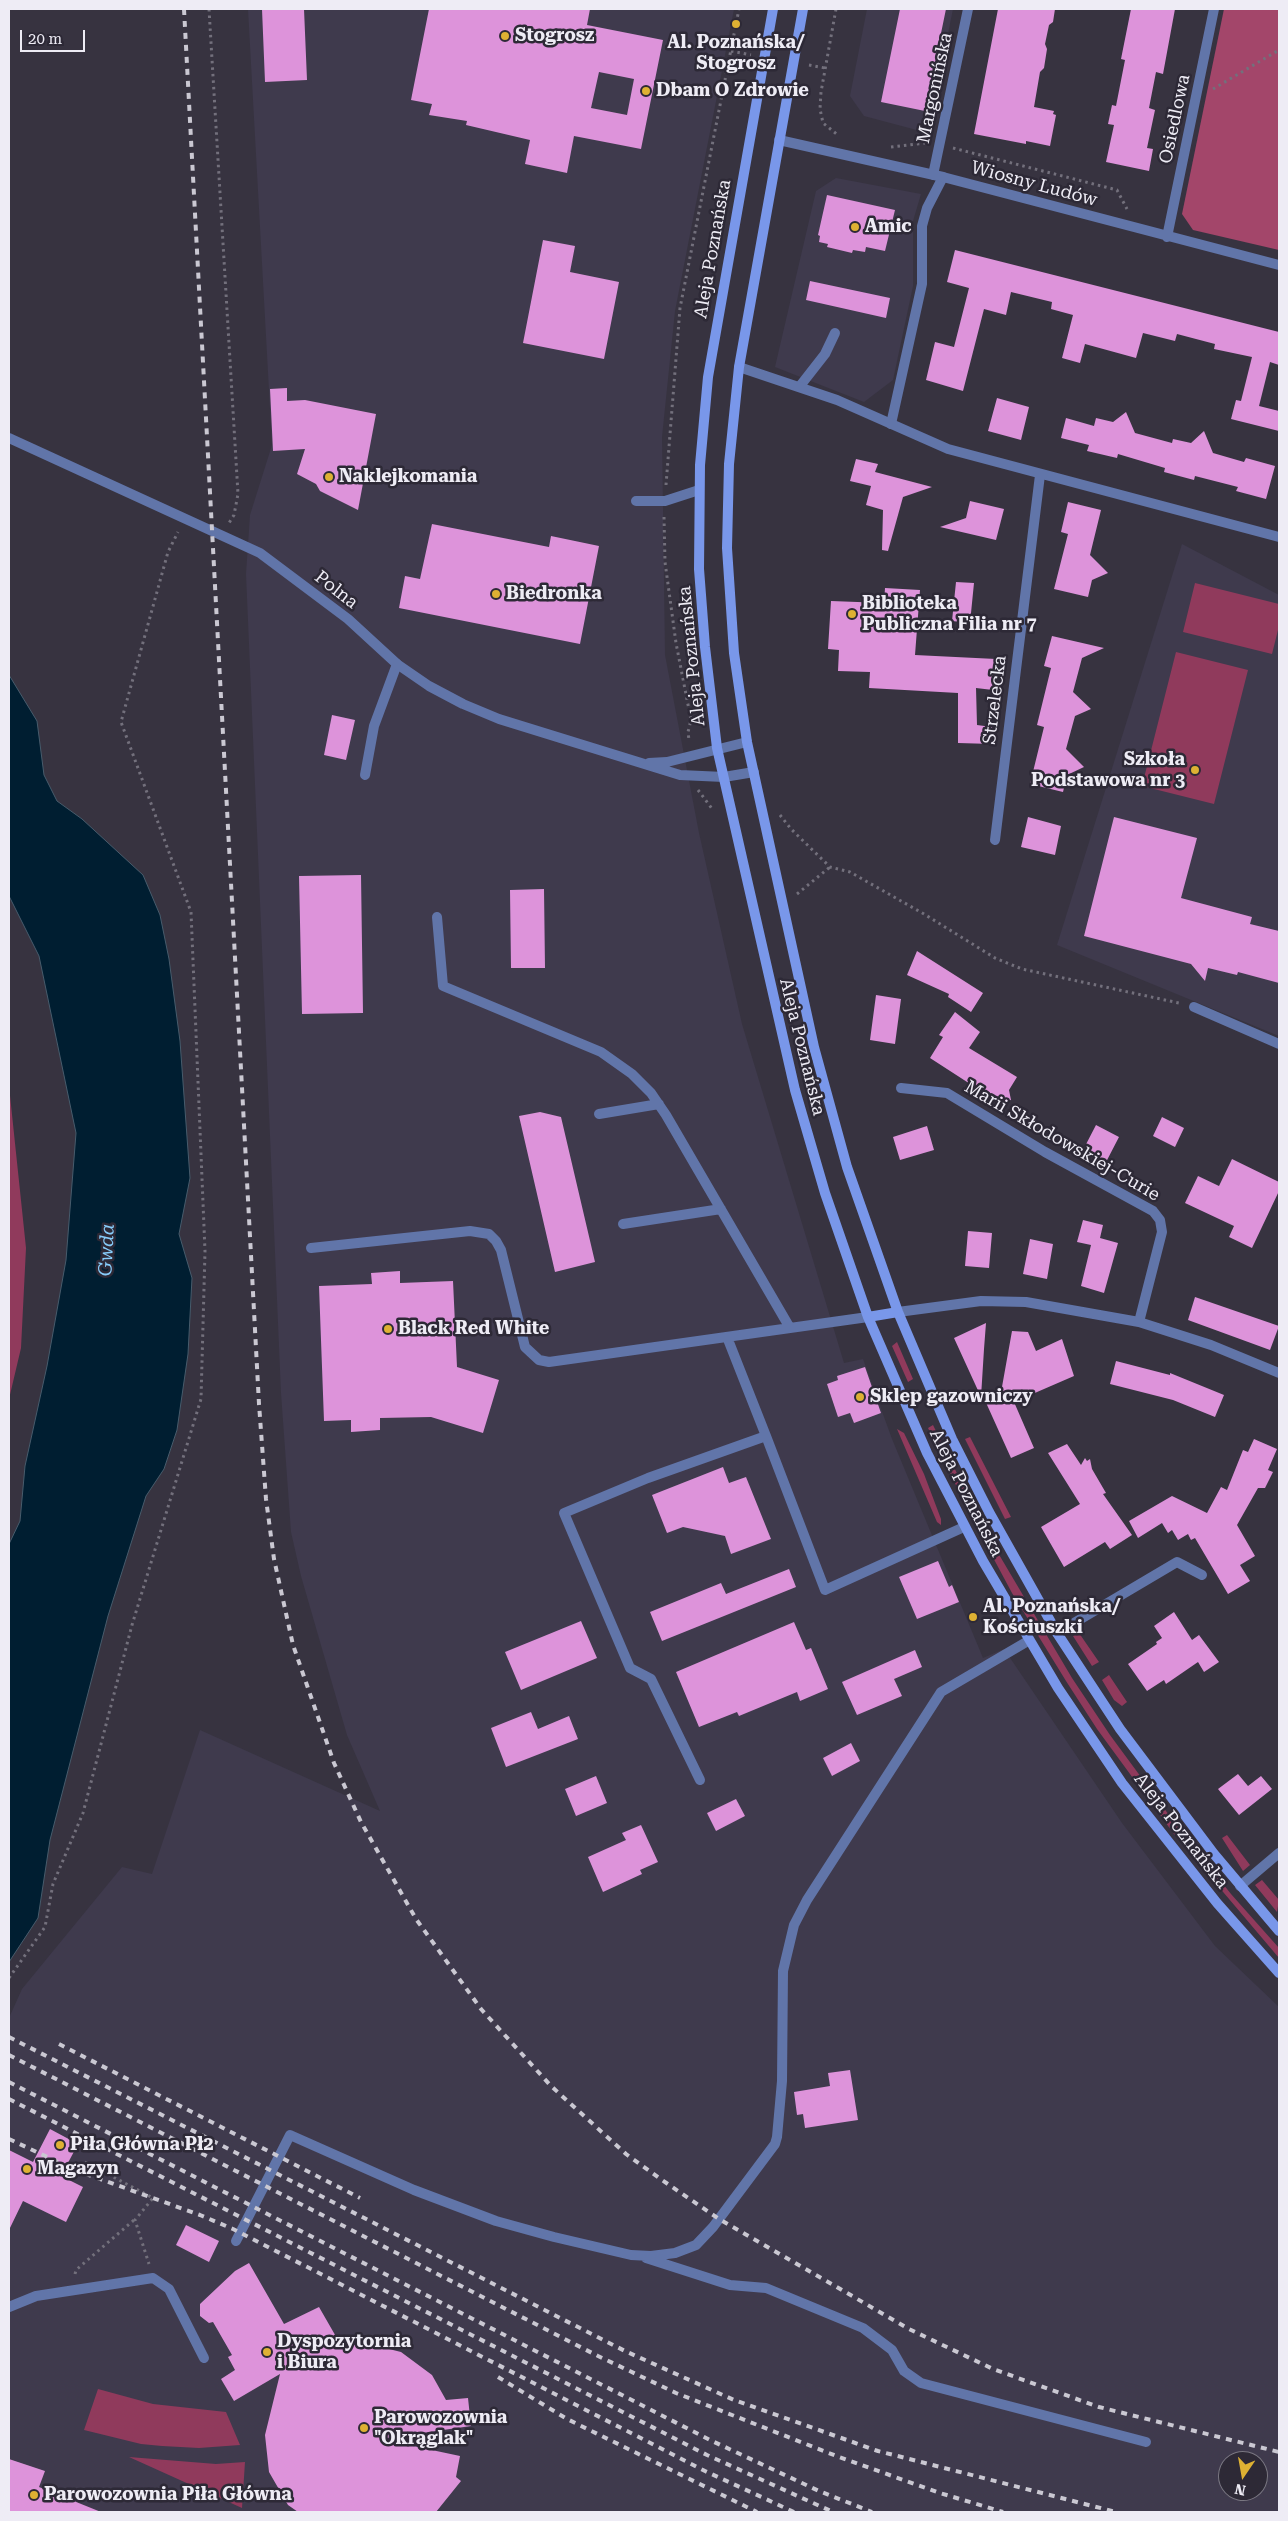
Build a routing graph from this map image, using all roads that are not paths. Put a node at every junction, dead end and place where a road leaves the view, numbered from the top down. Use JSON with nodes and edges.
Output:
{"nodes":[{"id":1,"x":773,"y":9,"type":"edge"},
{"id":2,"x":803,"y":9,"type":"edge"},
{"id":3,"x":968,"y":9,"type":"edge"},
{"id":4,"x":1214,"y":9,"type":"edge"},
{"id":5,"x":779,"y":140,"type":"junction"},
{"id":6,"x":933,"y":175,"type":"junction"},
{"id":7,"x":943,"y":177,"type":"junction"},
{"id":8,"x":1167,"y":237,"type":"junction"},
{"id":9,"x":1279,"y":265,"type":"edge"},
{"id":10,"x":922,"y":284,"type":"junction"},
{"id":11,"x":911,"y":285,"type":"dead end"},
{"id":12,"x":835,"y":333,"type":"dead end"},
{"id":13,"x":739,"y":367,"type":"junction"},
{"id":14,"x":800,"y":386,"type":"junction"},
{"id":15,"x":891,"y":424,"type":"junction"},
{"id":16,"x":9,"y":438,"type":"edge"},
{"id":17,"x":1040,"y":475,"type":"junction"},
{"id":18,"x":699,"y":490,"type":"junction"},
{"id":19,"x":636,"y":502,"type":"dead end"},
{"id":20,"x":1279,"y":537,"type":"edge"},
{"id":21,"x":397,"y":664,"type":"junction"},
{"id":22,"x":747,"y":742,"type":"junction"},
{"id":23,"x":717,"y":748,"type":"junction"},
{"id":24,"x":641,"y":763,"type":"junction"},
{"id":25,"x":754,"y":772,"type":"junction"},
{"id":26,"x":365,"y":775,"type":"dead end"},
{"id":27,"x":724,"y":777,"type":"junction"},
{"id":28,"x":995,"y":840,"type":"dead end"},
{"id":29,"x":437,"y":917,"type":"dead end"},
{"id":30,"x":1194,"y":1007,"type":"dead end"},
{"id":31,"x":1279,"y":1044,"type":"edge"},
{"id":32,"x":901,"y":1088,"type":"dead end"},
{"id":33,"x":659,"y":1104,"type":"junction"},
{"id":34,"x":598,"y":1114,"type":"dead end"},
{"id":35,"x":721,"y":1208,"type":"junction"},
{"id":36,"x":623,"y":1224,"type":"dead end"},
{"id":37,"x":311,"y":1248,"type":"dead end"},
{"id":38,"x":898,"y":1312,"type":"junction"},
{"id":39,"x":868,"y":1317,"type":"junction"},
{"id":40,"x":1139,"y":1322,"type":"junction"},
{"id":41,"x":790,"y":1328,"type":"junction"},
{"id":42,"x":727,"y":1337,"type":"junction"},
{"id":43,"x":1279,"y":1373,"type":"edge"},
{"id":44,"x":766,"y":1436,"type":"junction"},
{"id":45,"x":964,"y":1527,"type":"junction"},
{"id":46,"x":1202,"y":1575,"type":"dead end"},
{"id":47,"x":1057,"y":1633,"type":"junction"},
{"id":48,"x":1028,"y":1641,"type":"junction"},
{"id":49,"x":700,"y":1780,"type":"dead end"},
{"id":50,"x":1279,"y":1853,"type":"edge"},
{"id":51,"x":1240,"y":1886,"type":"junction"},
{"id":52,"x":1279,"y":1931,"type":"edge"},
{"id":53,"x":1279,"y":1973,"type":"edge"},
{"id":54,"x":236,"y":2241,"type":"dead end"},
{"id":55,"x":638,"y":2256,"type":"junction"},
{"id":56,"x":9,"y":2307,"type":"edge"},
{"id":57,"x":204,"y":2358,"type":"dead end"},
{"id":58,"x":1146,"y":2442,"type":"dead end"}],
"edges":[{"from":1,"to":18,"type":"main road","name":"Aleja Poznańska"},
{"from":2,"to":5,"type":"main road","name":"Aleja Poznańska"},
{"from":3,"to":6,"type":"street","name":"Margonińska"},
{"from":4,"to":8,"type":"street","name":"Osiedlowa"},
{"from":5,"to":6,"type":"street","name":"Wiosny Ludów"},
{"from":5,"to":13,"type":"main road","name":"Aleja Poznańska"},
{"from":6,"to":7,"type":"street","name":"Wiosny Ludów"},
{"from":7,"to":8,"type":"street","name":"Wiosny Ludów"},
{"from":7,"to":10,"type":"street"},
{"from":8,"to":9,"type":"street","name":"Wiosny Ludów"},
{"from":10,"to":11,"type":"street"},
{"from":10,"to":15,"type":"street"},
{"from":12,"to":14,"type":"street"},
{"from":13,"to":14,"type":"street"},
{"from":13,"to":22,"type":"main road","name":"Aleja Poznańska"},
{"from":14,"to":15,"type":"street"},
{"from":15,"to":17,"type":"street"},
{"from":16,"to":21,"type":"street","name":"Polna"},
{"from":17,"to":20,"type":"street"},
{"from":17,"to":28,"type":"street","name":"Strzelecka"},
{"from":18,"to":19,"type":"street"},
{"from":18,"to":23,"type":"main road","name":"Aleja Poznańska"},
{"from":21,"to":24,"type":"street","name":"Polna"},
{"from":21,"to":26,"type":"street"},
{"from":22,"to":23,"type":"street","name":"Polna"},
{"from":22,"to":25,"type":"main road","name":"Aleja Poznańska"},
{"from":23,"to":24,"type":"street","name":"Polna"},
{"from":23,"to":27,"type":"main road","name":"Aleja Poznańska"},
{"from":24,"to":27,"type":"street","name":"Polna"},
{"from":25,"to":27,"type":"street","name":"Polna"},
{"from":25,"to":38,"type":"main road","name":"Aleja Poznańska"},
{"from":27,"to":39,"type":"main road","name":"Aleja Poznańska"},
{"from":29,"to":33,"type":"street"},
{"from":30,"to":31,"type":"street"},
{"from":32,"to":40,"type":"street","name":"Marii Skłodowskiej-Curie"},
{"from":33,"to":34,"type":"street"},
{"from":33,"to":35,"type":"street"},
{"from":35,"to":36,"type":"street"},
{"from":35,"to":41,"type":"street"},
{"from":37,"to":42,"type":"street"},
{"from":38,"to":39,"type":"main road"},
{"from":38,"to":40,"type":"street"},
{"from":38,"to":47,"type":"main road","name":"Aleja Poznańska"},
{"from":39,"to":41,"type":"street"},
{"from":39,"to":45,"type":"main road","name":"Aleja Poznańska"},
{"from":40,"to":43,"type":"street"},
{"from":41,"to":42,"type":"street"},
{"from":42,"to":44,"type":"street"},
{"from":44,"to":45,"type":"street"},
{"from":44,"to":49,"type":"street"},
{"from":45,"to":48,"type":"main road","name":"Aleja Poznańska"},
{"from":46,"to":47,"type":"street"},
{"from":47,"to":51,"type":"main road","name":"Aleja Poznańska"},
{"from":48,"to":53,"type":"main road","name":"Aleja Poznańska"},
{"from":48,"to":55,"type":"street"},
{"from":50,"to":51,"type":"street"},
{"from":51,"to":52,"type":"main road","name":"Aleja Poznańska"},
{"from":54,"to":55,"type":"street"},
{"from":55,"to":58,"type":"street"},
{"from":56,"to":57,"type":"street"}]}
